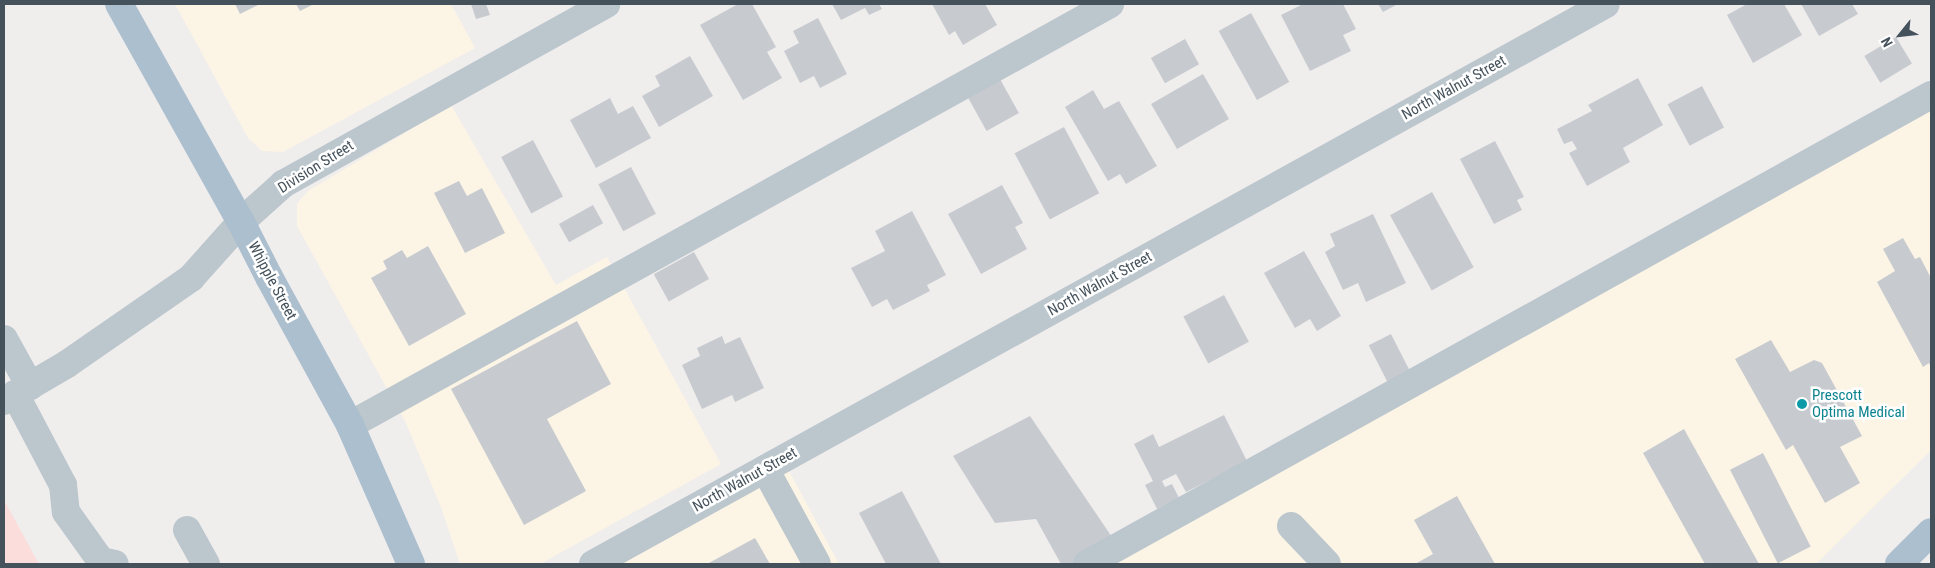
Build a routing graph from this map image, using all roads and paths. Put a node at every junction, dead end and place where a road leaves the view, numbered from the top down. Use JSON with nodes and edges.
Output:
{"nodes":[{"id":1,"x":119,"y":4,"type":"edge"},
{"id":2,"x":606,"y":4,"type":"edge"},
{"id":3,"x":1110,"y":4,"type":"edge"},
{"id":4,"x":1606,"y":4,"type":"edge"},
{"id":5,"x":1931,"y":95,"type":"edge"},
{"id":6,"x":241,"y":222,"type":"junction"},
{"id":7,"x":4,"y":339,"type":"edge"},
{"id":8,"x":16,"y":394,"type":"edge"},
{"id":9,"x":350,"y":425,"type":"junction"},
{"id":10,"x":766,"y":469,"type":"junction"},
{"id":11,"x":1291,"y":526,"type":"dead end"},
{"id":12,"x":187,"y":530,"type":"dead end"},
{"id":13,"x":1931,"y":532,"type":"edge"},
{"id":14,"x":115,"y":564,"type":"edge"},
{"id":15,"x":206,"y":564,"type":"edge"},
{"id":16,"x":410,"y":564,"type":"edge"},
{"id":17,"x":593,"y":564,"type":"edge"},
{"id":18,"x":817,"y":564,"type":"edge"},
{"id":19,"x":1087,"y":564,"type":"edge"},
{"id":20,"x":1327,"y":564,"type":"edge"},
{"id":21,"x":1899,"y":564,"type":"edge"}],
"edges":[{"from":1,"to":6,"type":"main road","name":"Whipple Street"},
{"from":2,"to":6,"type":"street","name":"Division Street"},
{"from":3,"to":9,"type":"street"},
{"from":4,"to":10,"type":"street","name":"North Walnut Street"},
{"from":5,"to":19,"type":"street"},
{"from":6,"to":8,"type":"street","name":"Division Street"},
{"from":6,"to":9,"type":"main road","name":"Whipple Street"},
{"from":7,"to":8,"type":"street"},
{"from":8,"to":14,"type":"street"},
{"from":9,"to":16,"type":"main road","name":"Whipple Street"},
{"from":10,"to":17,"type":"street","name":"North Walnut Street"},
{"from":10,"to":18,"type":"street"},
{"from":11,"to":20,"type":"street"},
{"from":12,"to":15,"type":"street"},
{"from":13,"to":21,"type":"main road"}]}
